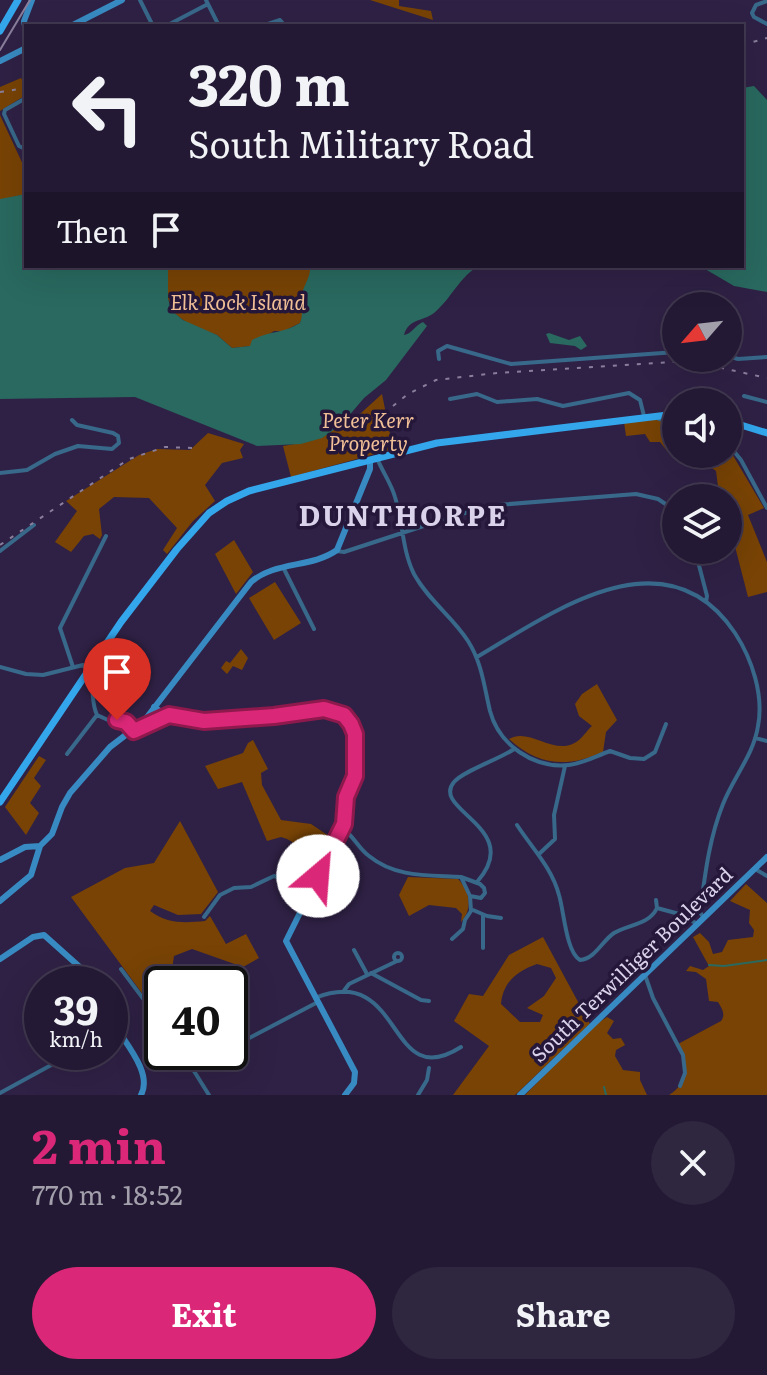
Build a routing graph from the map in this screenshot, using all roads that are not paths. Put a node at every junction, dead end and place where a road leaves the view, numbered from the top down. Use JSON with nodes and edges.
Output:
{"nodes":[{"id":1,"x":30,"y":0,"type":"edge"},
{"id":2,"x":122,"y":0,"type":"edge"},
{"id":3,"x":140,"y":0,"type":"edge"},
{"id":4,"x":767,"y":1,"type":"edge"},
{"id":5,"x":207,"y":2,"type":"edge"},
{"id":6,"x":14,"y":7,"type":"edge"},
{"id":7,"x":24,"y":21,"type":"junction"},
{"id":8,"x":86,"y":23,"type":"edge"},
{"id":9,"x":25,"y":24,"type":"edge"},
{"id":10,"x":152,"y":24,"type":"edge"},
{"id":11,"x":169,"y":24,"type":"edge"},
{"id":12,"x":218,"y":24,"type":"edge"},
{"id":13,"x":767,"y":24,"type":"edge"},
{"id":14,"x":0,"y":31,"type":"edge"},
{"id":15,"x":24,"y":49,"type":"edge"},
{"id":16,"x":0,"y":61,"type":"edge"},
{"id":17,"x":24,"y":99,"type":"edge"},
{"id":18,"x":24,"y":147,"type":"edge"},
{"id":19,"x":662,"y":353,"type":"edge"},
{"id":20,"x":767,"y":357,"type":"edge"},
{"id":21,"x":439,"y":359,"type":"dead end"},
{"id":22,"x":742,"y":359,"type":"edge"},
{"id":23,"x":744,"y":396,"type":"dead end"},
{"id":24,"x":450,"y":399,"type":"dead end"},
{"id":25,"x":767,"y":402,"type":"edge"},
{"id":26,"x":662,"y":415,"type":"edge"},
{"id":27,"x":648,"y":416,"type":"junction"},
{"id":28,"x":662,"y":419,"type":"edge"},
{"id":29,"x":72,"y":420,"type":"dead end"},
{"id":30,"x":742,"y":425,"type":"edge"},
{"id":31,"x":767,"y":433,"type":"edge"},
{"id":32,"x":374,"y":459,"type":"junction"},
{"id":33,"x":742,"y":462,"type":"edge"},
{"id":34,"x":0,"y":473,"type":"edge"},
{"id":35,"x":662,"y":501,"type":"edge"},
{"id":36,"x":767,"y":508,"type":"edge"},
{"id":37,"x":34,"y":525,"type":"dead end"},
{"id":38,"x":402,"y":534,"type":"junction"},
{"id":39,"x":106,"y":536,"type":"dead end"},
{"id":40,"x":0,"y":551,"type":"edge"},
{"id":41,"x":336,"y":551,"type":"junction"},
{"id":42,"x":699,"y":564,"type":"edge"},
{"id":43,"x":283,"y":567,"type":"junction"},
{"id":44,"x":706,"y":602,"type":"junction"},
{"id":45,"x":314,"y":629,"type":"dead end"},
{"id":46,"x":477,"y":657,"type":"junction"},
{"id":47,"x":0,"y":667,"type":"edge"},
{"id":48,"x":73,"y":667,"type":"junction"},
{"id":49,"x":88,"y":670,"type":"junction"},
{"id":50,"x":154,"y":707,"type":"junction"},
{"id":51,"x":97,"y":715,"type":"junction"},
{"id":52,"x":169,"y":715,"type":"junction"},
{"id":53,"x":666,"y":724,"type":"dead end"},
{"id":54,"x":134,"y":731,"type":"junction"},
{"id":55,"x":755,"y":738,"type":"junction"},
{"id":56,"x":767,"y":741,"type":"edge"},
{"id":57,"x":514,"y":749,"type":"junction"},
{"id":58,"x":67,"y":754,"type":"dead end"},
{"id":59,"x":565,"y":765,"type":"junction"},
{"id":60,"x":0,"y":802,"type":"edge"},
{"id":61,"x":517,"y":825,"type":"dead end"},
{"id":62,"x":342,"y":828,"type":"junction"},
{"id":63,"x":40,"y":846,"type":"junction"},
{"id":64,"x":539,"y":854,"type":"junction"},
{"id":65,"x":767,"y":857,"type":"edge"},
{"id":66,"x":0,"y":860,"type":"edge"},
{"id":67,"x":755,"y":869,"type":"junction"},
{"id":68,"x":767,"y":876,"type":"edge"},
{"id":69,"x":461,"y":877,"type":"junction"},
{"id":70,"x":477,"y":882,"type":"junction"},
{"id":71,"x":312,"y":889,"type":"junction"},
{"id":72,"x":470,"y":896,"type":"junction"},
{"id":73,"x":656,"y":900,"type":"dead end"},
{"id":74,"x":0,"y":901,"type":"edge"},
{"id":75,"x":472,"y":908,"type":"junction"},
{"id":76,"x":657,"y":908,"type":"junction"},
{"id":77,"x":483,"y":915,"type":"junction"},
{"id":78,"x":204,"y":917,"type":"dead end"},
{"id":79,"x":704,"y":917,"type":"junction"},
{"id":80,"x":501,"y":918,"type":"dead end"},
{"id":81,"x":697,"y":924,"type":"junction"},
{"id":82,"x":452,"y":939,"type":"dead end"},
{"id":83,"x":483,"y":948,"type":"dead end"},
{"id":84,"x":354,"y":950,"type":"dead end"},
{"id":85,"x":0,"y":959,"type":"edge"},
{"id":86,"x":397,"y":961,"type":"dead end"},
{"id":87,"x":79,"y":966,"type":"edge"},
{"id":88,"x":369,"y":974,"type":"junction"},
{"id":89,"x":645,"y":974,"type":"junction"},
{"id":90,"x":128,"y":978,"type":"edge"},
{"id":91,"x":343,"y":992,"type":"junction"},
{"id":92,"x":144,"y":1000,"type":"edge"},
{"id":93,"x":316,"y":1000,"type":"junction"},
{"id":94,"x":429,"y":1001,"type":"dead end"},
{"id":95,"x":248,"y":1038,"type":"edge"},
{"id":96,"x":461,"y":1047,"type":"dead end"},
{"id":97,"x":405,"y":1053,"type":"dead end"},
{"id":98,"x":128,"y":1054,"type":"edge"},
{"id":99,"x":445,"y":1061,"type":"dead end"},
{"id":100,"x":429,"y":1067,"type":"dead end"},
{"id":101,"x":42,"y":1070,"type":"edge"},
{"id":102,"x":195,"y":1070,"type":"edge"},
{"id":103,"x":680,"y":1086,"type":"dead end"},
{"id":104,"x":0,"y":1093,"type":"edge"},
{"id":105,"x":141,"y":1095,"type":"edge"},
{"id":106,"x":209,"y":1095,"type":"edge"},
{"id":107,"x":345,"y":1095,"type":"edge"},
{"id":108,"x":418,"y":1095,"type":"edge"},
{"id":109,"x":520,"y":1095,"type":"edge"}],
"edges":[{"from":1,"to":6,"type":"street"},
{"from":1,"to":7,"type":"street"},
{"from":2,"to":8,"type":"street"},
{"from":3,"to":10,"type":"street"},
{"from":4,"to":13,"type":"street"},
{"from":5,"to":11,"type":"street"},
{"from":5,"to":12,"type":"street"},
{"from":6,"to":7,"type":"street"},
{"from":6,"to":14,"type":"main road"},
{"from":7,"to":9,"type":"street"},
{"from":15,"to":16,"type":"street"},
{"from":17,"to":18,"type":"street"},
{"from":19,"to":21,"type":"street"},
{"from":20,"to":22,"type":"street"},
{"from":23,"to":25,"type":"street"},
{"from":24,"to":27,"type":"street"},
{"from":26,"to":27,"type":"main road"},
{"from":27,"to":28,"type":"street"},
{"from":27,"to":32,"type":"main road"},
{"from":29,"to":34,"type":"street"},
{"from":30,"to":31,"type":"main road"},
{"from":32,"to":38,"type":"street"},
{"from":32,"to":41,"type":"street"},
{"from":32,"to":49,"type":"main road"},
{"from":33,"to":36,"type":"street"},
{"from":35,"to":38,"type":"street"},
{"from":37,"to":40,"type":"street"},
{"from":38,"to":41,"type":"street"},
{"from":38,"to":46,"type":"street"},
{"from":39,"to":48,"type":"street"},
{"from":41,"to":43,"type":"street"},
{"from":42,"to":44,"type":"street"},
{"from":43,"to":45,"type":"street"},
{"from":43,"to":50,"type":"street"},
{"from":44,"to":46,"type":"street"},
{"from":44,"to":55,"type":"street"},
{"from":46,"to":57,"type":"street"},
{"from":47,"to":48,"type":"street"},
{"from":48,"to":49,"type":"street"},
{"from":49,"to":51,"type":"street"},
{"from":49,"to":60,"type":"main road"},
{"from":50,"to":52,"type":"street"},
{"from":50,"to":54,"type":"street"},
{"from":51,"to":54,"type":"street"},
{"from":51,"to":58,"type":"street"},
{"from":52,"to":54,"type":"street"},
{"from":52,"to":62,"type":"street"},
{"from":53,"to":59,"type":"street"},
{"from":54,"to":63,"type":"street"},
{"from":55,"to":56,"type":"street"},
{"from":55,"to":79,"type":"street"},
{"from":57,"to":59,"type":"street"},
{"from":57,"to":70,"type":"street"},
{"from":59,"to":64,"type":"street"},
{"from":61,"to":64,"type":"street"},
{"from":62,"to":69,"type":"street"},
{"from":62,"to":71,"type":"street"},
{"from":63,"to":66,"type":"street"},
{"from":63,"to":74,"type":"street"},
{"from":64,"to":76,"type":"street"},
{"from":65,"to":67,"type":"street","name":"South Terwilliger Boulevard"},
{"from":67,"to":68,"type":"street"},
{"from":67,"to":79,"type":"street","name":"South Terwilliger Boulevard"},
{"from":69,"to":70,"type":"street"},
{"from":69,"to":72,"type":"street"},
{"from":70,"to":72,"type":"street"},
{"from":71,"to":78,"type":"street"},
{"from":71,"to":93,"type":"street"},
{"from":72,"to":75,"type":"street"},
{"from":73,"to":76,"type":"street"},
{"from":75,"to":77,"type":"street"},
{"from":75,"to":82,"type":"street"},
{"from":76,"to":81,"type":"street"},
{"from":77,"to":80,"type":"street"},
{"from":77,"to":83,"type":"street"},
{"from":79,"to":81,"type":"street","name":"South Terwilliger Boulevard"},
{"from":81,"to":89,"type":"street","name":"South Terwilliger Boulevard"},
{"from":84,"to":88,"type":"street"},
{"from":85,"to":87,"type":"street"},
{"from":86,"to":88,"type":"street"},
{"from":88,"to":91,"type":"street"},
{"from":88,"to":94,"type":"street"},
{"from":89,"to":103,"type":"street"},
{"from":89,"to":109,"type":"street","name":"South Terwilliger Boulevard"},
{"from":90,"to":92,"type":"street"},
{"from":91,"to":93,"type":"street"},
{"from":91,"to":97,"type":"street"},
{"from":93,"to":95,"type":"street"},
{"from":93,"to":107,"type":"street"},
{"from":96,"to":99,"type":"street"},
{"from":98,"to":105,"type":"street"},
{"from":100,"to":108,"type":"street"},
{"from":101,"to":104,"type":"street"},
{"from":102,"to":106,"type":"street"}]}
